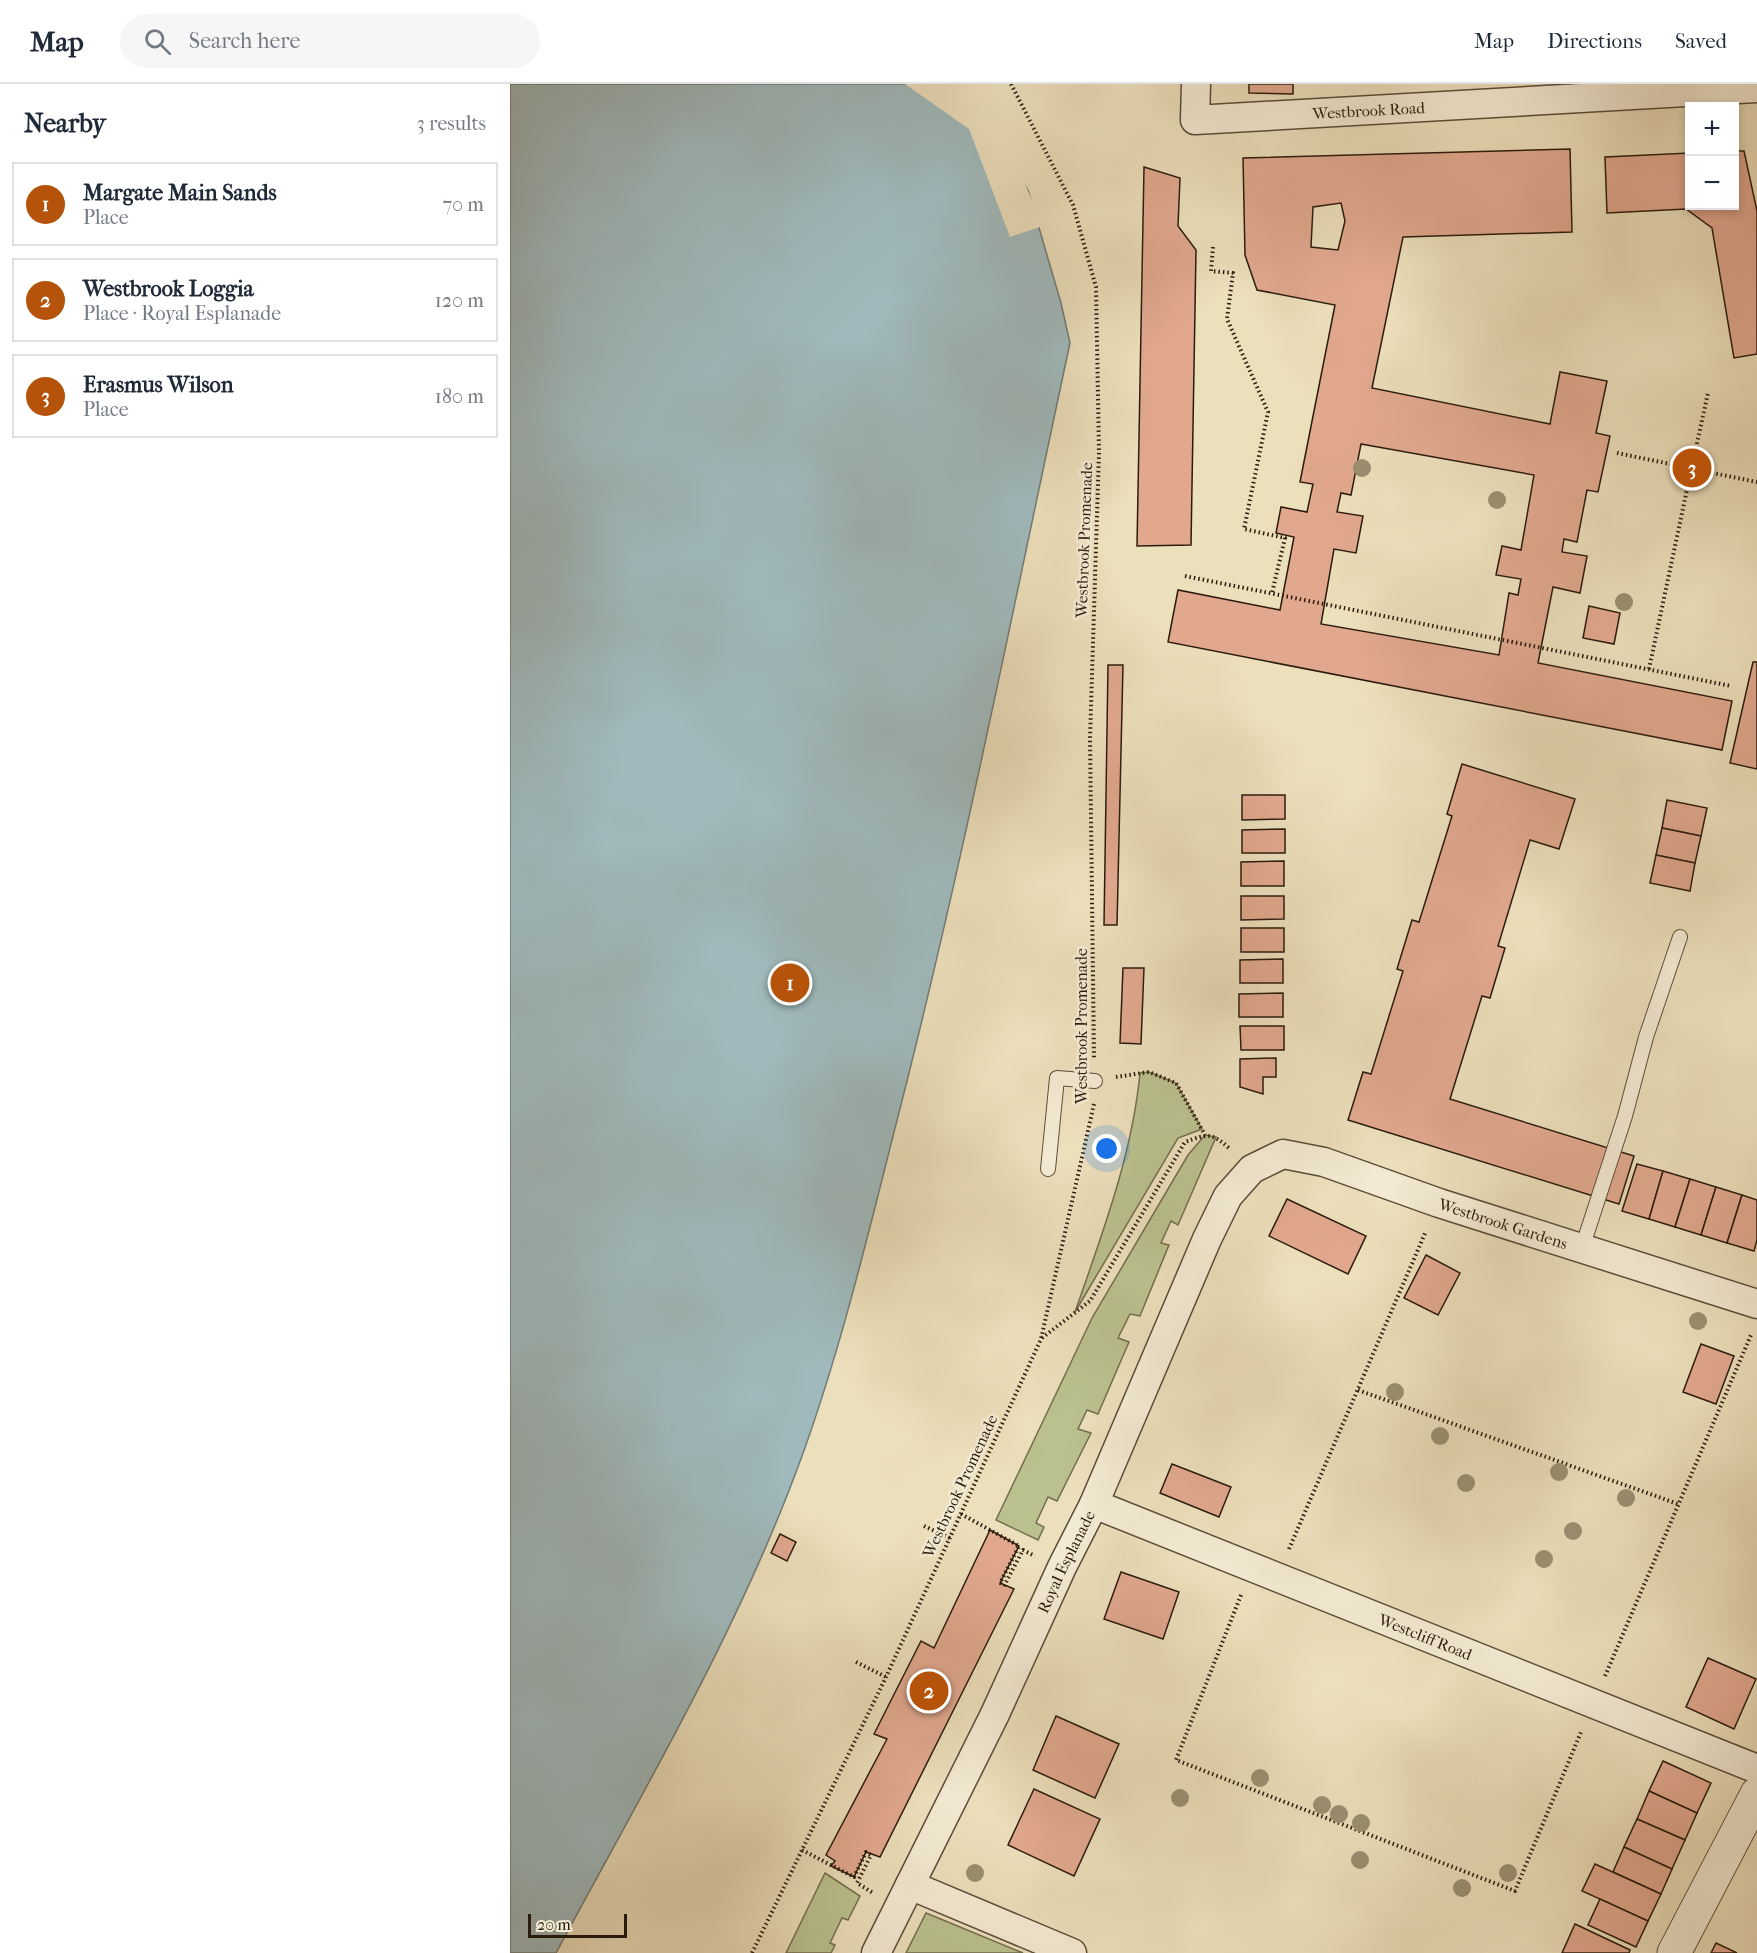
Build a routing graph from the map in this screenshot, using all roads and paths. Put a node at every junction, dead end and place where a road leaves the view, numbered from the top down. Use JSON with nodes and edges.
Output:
{"nodes":[{"id":1,"x":1011,"y":84,"type":"edge"},
{"id":2,"x":1196,"y":84,"type":"edge"},
{"id":3,"x":1757,"y":88,"type":"edge"},
{"id":4,"x":1213,"y":247,"type":"dead end"},
{"id":5,"x":1708,"y":393,"type":"dead end"},
{"id":6,"x":1617,"y":453,"type":"dead end"},
{"id":7,"x":1694,"y":457,"type":"junction"},
{"id":8,"x":1680,"y":466,"type":"junction"},
{"id":9,"x":1703,"y":471,"type":"junction"},
{"id":10,"x":1689,"y":480,"type":"junction"},
{"id":11,"x":1757,"y":482,"type":"edge"},
{"id":12,"x":1185,"y":576,"type":"dead end"},
{"id":13,"x":1272,"y":593,"type":"junction"},
{"id":14,"x":1649,"y":669,"type":"junction"},
{"id":15,"x":1731,"y":686,"type":"dead end"},
{"id":16,"x":1680,"y":937,"type":"dead end"},
{"id":17,"x":1095,"y":1081,"type":"junction"},
{"id":18,"x":1205,"y":1135,"type":"junction"},
{"id":19,"x":1048,"y":1169,"type":"dead end"},
{"id":20,"x":1252,"y":1169,"type":"junction"},
{"id":21,"x":1439,"y":1203,"type":"junction"},
{"id":22,"x":1582,"y":1248,"type":"junction"},
{"id":23,"x":1757,"y":1304,"type":"edge"},
{"id":24,"x":1752,"y":1332,"type":"dead end"},
{"id":25,"x":1041,"y":1339,"type":"junction"},
{"id":26,"x":1358,"y":1390,"type":"junction"},
{"id":27,"x":1094,"y":1504,"type":"junction"},
{"id":28,"x":1678,"y":1504,"type":"junction"},
{"id":29,"x":961,"y":1514,"type":"junction"},
{"id":30,"x":924,"y":1526,"type":"dead end"},
{"id":31,"x":950,"y":1538,"type":"junction"},
{"id":32,"x":1023,"y":1550,"type":"dead end"},
{"id":33,"x":1265,"y":1572,"type":"junction"},
{"id":34,"x":856,"y":1662,"type":"dead end"},
{"id":35,"x":886,"y":1677,"type":"junction"},
{"id":36,"x":1594,"y":1702,"type":"junction"},
{"id":37,"x":1757,"y":1769,"type":"edge"},
{"id":38,"x":1757,"y":1794,"type":"edge"},
{"id":39,"x":802,"y":1850,"type":"junction"},
{"id":40,"x":857,"y":1883,"type":"dead end"},
{"id":41,"x":910,"y":1885,"type":"junction"},
{"id":42,"x":752,"y":1953,"type":"edge"},
{"id":43,"x":876,"y":1953,"type":"edge"},
{"id":44,"x":1072,"y":1953,"type":"edge"},
{"id":45,"x":1674,"y":1953,"type":"edge"}],
"edges":[{"from":1,"to":17,"type":"path","name":"Westbrook Promenade"},
{"from":2,"to":3,"type":"street","name":"Westbrook Road"},
{"from":4,"to":13,"type":"path"},
{"from":5,"to":7,"type":"path"},
{"from":6,"to":8,"type":"path"},
{"from":7,"to":8,"type":"path"},
{"from":7,"to":9,"type":"path"},
{"from":8,"to":10,"type":"path"},
{"from":9,"to":10,"type":"path"},
{"from":9,"to":11,"type":"path"},
{"from":10,"to":14,"type":"path"},
{"from":12,"to":13,"type":"path"},
{"from":13,"to":14,"type":"path"},
{"from":14,"to":15,"type":"path"},
{"from":16,"to":22,"type":"lane"},
{"from":17,"to":18,"type":"path"},
{"from":17,"to":19,"type":"lane"},
{"from":17,"to":25,"type":"path","name":"Westbrook Promenade"},
{"from":18,"to":20,"type":"path"},
{"from":18,"to":25,"type":"path"},
{"from":20,"to":21,"type":"street","name":"Westbrook Gardens"},
{"from":20,"to":27,"type":"street","name":"Royal Esplanade"},
{"from":21,"to":22,"type":"street","name":"Westbrook Gardens"},
{"from":21,"to":26,"type":"path"},
{"from":22,"to":23,"type":"street","name":"Westbrook Gardens"},
{"from":24,"to":28,"type":"path"},
{"from":25,"to":29,"type":"path","name":"Westbrook Promenade"},
{"from":26,"to":28,"type":"path"},
{"from":26,"to":33,"type":"path"},
{"from":27,"to":33,"type":"street","name":"Westcliff Road"},
{"from":27,"to":41,"type":"street","name":"Royal Esplanade"},
{"from":28,"to":36,"type":"path"},
{"from":29,"to":31,"type":"path","name":"Westbrook Promenade"},
{"from":29,"to":32,"type":"path"},
{"from":30,"to":31,"type":"path"},
{"from":31,"to":35,"type":"path","name":"Westbrook Promenade"},
{"from":33,"to":36,"type":"street","name":"Westcliff Road"},
{"from":33,"to":36,"type":"path"},
{"from":34,"to":35,"type":"path"},
{"from":35,"to":39,"type":"path","name":"Westbrook Promenade"},
{"from":36,"to":37,"type":"street","name":"Westcliff Road"},
{"from":38,"to":45,"type":"street"},
{"from":39,"to":40,"type":"path"},
{"from":39,"to":42,"type":"path","name":"Westbrook Promenade"},
{"from":41,"to":43,"type":"street","name":"Royal Esplanade"},
{"from":41,"to":44,"type":"street"}]}
